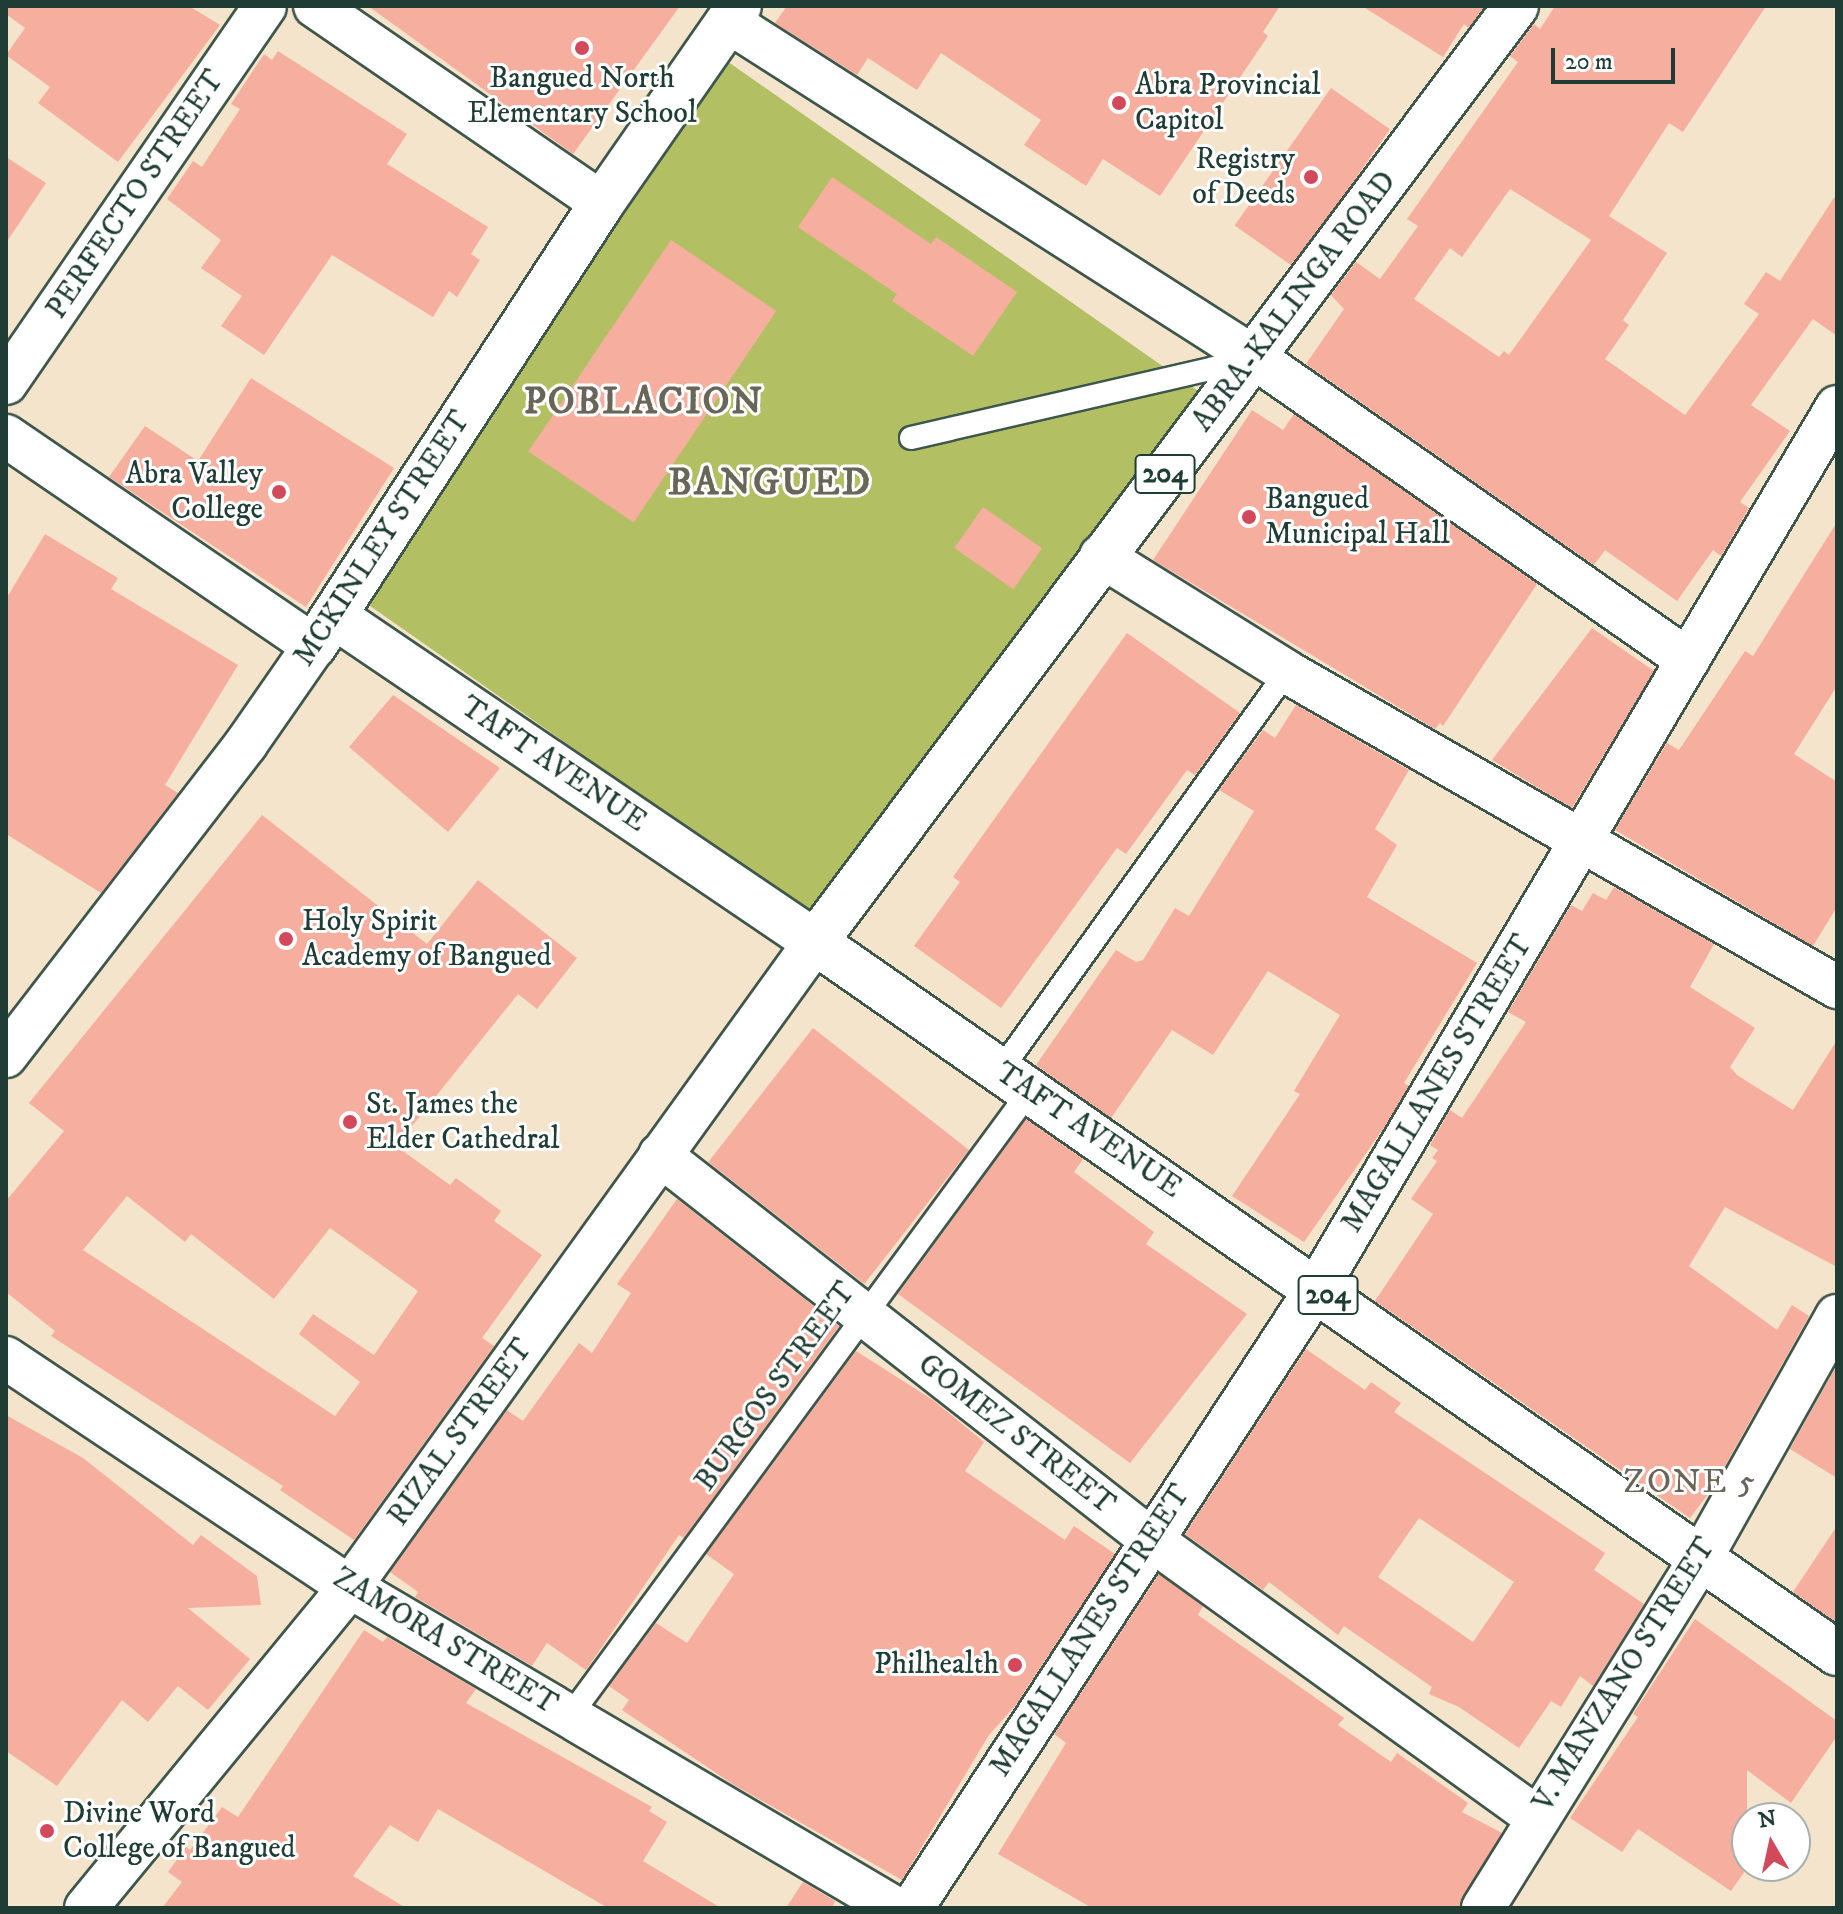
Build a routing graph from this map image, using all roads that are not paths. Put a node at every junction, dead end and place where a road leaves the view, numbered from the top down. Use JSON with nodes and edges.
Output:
{"nodes":[{"id":1,"x":265,"y":6,"type":"edge"},
{"id":2,"x":315,"y":6,"type":"edge"},
{"id":3,"x":1516,"y":6,"type":"edge"},
{"id":4,"x":734,"y":14,"type":"edge"},
{"id":5,"x":602,"y":203,"type":"junction"},
{"id":6,"x":1255,"y":358,"type":"junction"},
{"id":7,"x":6,"y":383,"type":"edge"},
{"id":8,"x":1837,"y":407,"type":"edge"},
{"id":9,"x":6,"y":436,"type":"edge"},
{"id":10,"x":911,"y":438,"type":"dead end"},
{"id":11,"x":1101,"y":556,"type":"junction"},
{"id":12,"x":324,"y":631,"type":"junction"},
{"id":13,"x":1688,"y":660,"type":"junction"},
{"id":14,"x":1287,"y":672,"type":"junction"},
{"id":15,"x":1582,"y":839,"type":"junction"},
{"id":16,"x":815,"y":942,"type":"junction"},
{"id":17,"x":1837,"y":987,"type":"edge"},
{"id":18,"x":6,"y":1056,"type":"edge"},
{"id":19,"x":1015,"y":1082,"type":"junction"},
{"id":20,"x":660,"y":1155,"type":"junction"},
{"id":21,"x":1317,"y":1288,"type":"junction"},
{"id":22,"x":1837,"y":1316,"type":"edge"},
{"id":23,"x":865,"y":1318,"type":"junction"},
{"id":24,"x":6,"y":1358,"type":"edge"},
{"id":25,"x":1149,"y":1538,"type":"junction"},
{"id":26,"x":1700,"y":1560,"type":"junction"},
{"id":27,"x":350,"y":1587,"type":"junction"},
{"id":28,"x":1837,"y":1653,"type":"edge"},
{"id":29,"x":570,"y":1716,"type":"junction"},
{"id":30,"x":1536,"y":1817,"type":"junction"},
{"id":31,"x":86,"y":1908,"type":"edge"},
{"id":32,"x":895,"y":1908,"type":"edge"},
{"id":33,"x":912,"y":1908,"type":"edge"},
{"id":34,"x":1483,"y":1908,"type":"edge"}],
"edges":[{"from":1,"to":7,"type":"street","name":"PERFECTO STREET"},
{"from":2,"to":5,"type":"street"},
{"from":3,"to":6,"type":"main road","name":"ABRA-KALINGA ROAD","number":"204"},
{"from":4,"to":5,"type":"main road","name":"MCKINLEY STREET"},
{"from":4,"to":6,"type":"street"},
{"from":5,"to":12,"type":"main road","name":"MCKINLEY STREET"},
{"from":6,"to":10,"type":"lane"},
{"from":6,"to":11,"type":"main road","name":"ABRA-KALINGA ROAD","number":"204"},
{"from":6,"to":13,"type":"street"},
{"from":8,"to":13,"type":"street","name":"MAGALLANES STREET"},
{"from":9,"to":12,"type":"street","name":"TAFT AVENUE"},
{"from":11,"to":14,"type":"street"},
{"from":11,"to":16,"type":"main road","name":"ABRA-KALINGA ROAD","number":"204"},
{"from":12,"to":16,"type":"main road","name":"TAFT AVENUE"},
{"from":12,"to":18,"type":"street","name":"MCKINLEY STREET"},
{"from":13,"to":15,"type":"street","name":"MAGALLANES STREET"},
{"from":14,"to":15,"type":"street"},
{"from":14,"to":19,"type":"lane","name":"BURGOS STREET"},
{"from":15,"to":17,"type":"street"},
{"from":15,"to":21,"type":"street","name":"MAGALLANES STREET"},
{"from":16,"to":19,"type":"main road","name":"TAFT AVENUE","number":"204"},
{"from":16,"to":20,"type":"street","name":"RIZAL STREET"},
{"from":19,"to":21,"type":"main road","name":"TAFT AVENUE","number":"204"},
{"from":19,"to":23,"type":"lane","name":"BURGOS STREET"},
{"from":20,"to":23,"type":"street","name":"GOMEZ STREET"},
{"from":20,"to":27,"type":"street","name":"RIZAL STREET"},
{"from":21,"to":25,"type":"street","name":"MAGALLANES STREET"},
{"from":21,"to":26,"type":"main road","name":"TAFT AVENUE","number":"204"},
{"from":22,"to":26,"type":"street","name":"V. MANZANO STREET"},
{"from":23,"to":25,"type":"street","name":"GOMEZ STREET"},
{"from":23,"to":29,"type":"lane","name":"BURGOS STREET"},
{"from":24,"to":27,"type":"street","name":"ZAMORA STREET"},
{"from":25,"to":30,"type":"street","name":"GOMEZ STREET"},
{"from":25,"to":33,"type":"street","name":"MAGALLANES STREET"},
{"from":26,"to":28,"type":"main road","name":"TAFT AVENUE","number":"204"},
{"from":26,"to":30,"type":"street","name":"V. MANZANO STREET"},
{"from":27,"to":29,"type":"street","name":"ZAMORA STREET"},
{"from":27,"to":31,"type":"street","name":"RIZAL STREET"},
{"from":29,"to":32,"type":"street","name":"ZAMORA STREET"},
{"from":30,"to":34,"type":"street","name":"V. MANZANO STREET"}]}
